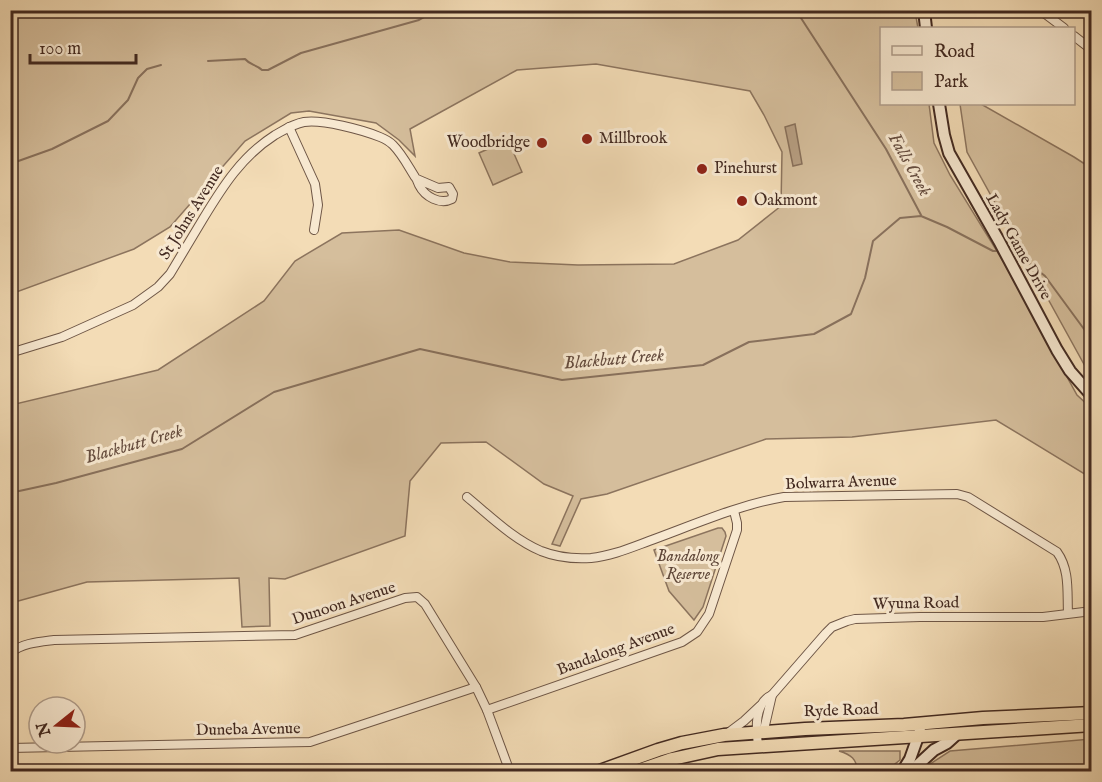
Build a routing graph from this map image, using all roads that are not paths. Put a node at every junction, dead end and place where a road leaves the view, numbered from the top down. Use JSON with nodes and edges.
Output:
{"nodes":[{"id":1,"x":924,"y":10,"type":"edge"},
{"id":2,"x":1040,"y":10,"type":"edge"},
{"id":3,"x":926,"y":27,"type":"edge"},
{"id":4,"x":1063,"y":27,"type":"edge"},
{"id":5,"x":1075,"y":37,"type":"edge"},
{"id":6,"x":1092,"y":50,"type":"edge"},
{"id":7,"x":939,"y":105,"type":"edge"},
{"id":8,"x":289,"y":127,"type":"junction"},
{"id":9,"x":417,"y":179,"type":"dead end"},
{"id":10,"x":314,"y":230,"type":"dead end"},
{"id":11,"x":10,"y":353,"type":"edge"},
{"id":12,"x":1092,"y":396,"type":"edge"},
{"id":13,"x":467,"y":497,"type":"dead end"},
{"id":14,"x":734,"y":511,"type":"junction"},
{"id":15,"x":1092,"y":611,"type":"edge"},
{"id":16,"x":1068,"y":613,"type":"junction"},
{"id":17,"x":10,"y":653,"type":"edge"},
{"id":18,"x":476,"y":687,"type":"junction"},
{"id":19,"x":772,"y":695,"type":"junction"},
{"id":20,"x":760,"y":706,"type":"junction"},
{"id":21,"x":488,"y":710,"type":"junction"},
{"id":22,"x":1092,"y":712,"type":"edge"},
{"id":23,"x":1092,"y":725,"type":"edge"},
{"id":24,"x":760,"y":732,"type":"junction"},
{"id":25,"x":921,"y":733,"type":"junction"},
{"id":26,"x":957,"y":734,"type":"junction"},
{"id":27,"x":724,"y":735,"type":"junction"},
{"id":28,"x":758,"y":746,"type":"junction"},
{"id":29,"x":10,"y":748,"type":"edge"},
{"id":30,"x":912,"y":769,"type":"edge"},
{"id":31,"x":510,"y":771,"type":"edge"},
{"id":32,"x":597,"y":771,"type":"edge"},
{"id":33,"x":634,"y":771,"type":"edge"},
{"id":34,"x":902,"y":771,"type":"edge"}],
"edges":[{"from":1,"to":3,"type":"main road"},
{"from":2,"to":4,"type":"street"},
{"from":5,"to":6,"type":"street"},
{"from":7,"to":12,"type":"main road","name":"Lady Game Drive"},
{"from":8,"to":9,"type":"street","name":"St Johns Avenue"},
{"from":8,"to":10,"type":"street"},
{"from":8,"to":11,"type":"street","name":"St Johns Avenue"},
{"from":13,"to":14,"type":"street","name":"Bolwarra Avenue"},
{"from":14,"to":16,"type":"street","name":"Bolwarra Avenue"},
{"from":14,"to":21,"type":"street","name":"Bandalong Avenue"},
{"from":15,"to":16,"type":"street","name":"Wyuna Road"},
{"from":16,"to":19,"type":"street","name":"Wyuna Road"},
{"from":17,"to":18,"type":"street","name":"Dunoon Avenue"},
{"from":18,"to":21,"type":"street","name":"Dunoon Avenue"},
{"from":18,"to":29,"type":"street","name":"Duneba Avenue"},
{"from":19,"to":20,"type":"street","name":"Wyuna Road"},
{"from":19,"to":24,"type":"street","name":"Wyuna Road"},
{"from":20,"to":24,"type":"street","name":"Wyuna Road"},
{"from":20,"to":27,"type":"street","name":"Wyuna Road"},
{"from":21,"to":31,"type":"street","name":"Dunoon Avenue"},
{"from":22,"to":25,"type":"highway","name":"Ryde Road"},
{"from":23,"to":26,"type":"highway","name":"Ryde Road"},
{"from":24,"to":25,"type":"highway","name":"Ryde Road"},
{"from":24,"to":27,"type":"highway","name":"Ryde Road"},
{"from":24,"to":28,"type":"street","name":"Wyuna Road"},
{"from":25,"to":26,"type":"highway","name":"Ryde Road"},
{"from":25,"to":28,"type":"highway","name":"Ryde Road"},
{"from":25,"to":30,"type":"main road"},
{"from":25,"to":34,"type":"main road"},
{"from":26,"to":30,"type":"main road"},
{"from":27,"to":32,"type":"highway","name":"Ryde Road"},
{"from":28,"to":33,"type":"highway","name":"Ryde Road"}]}
